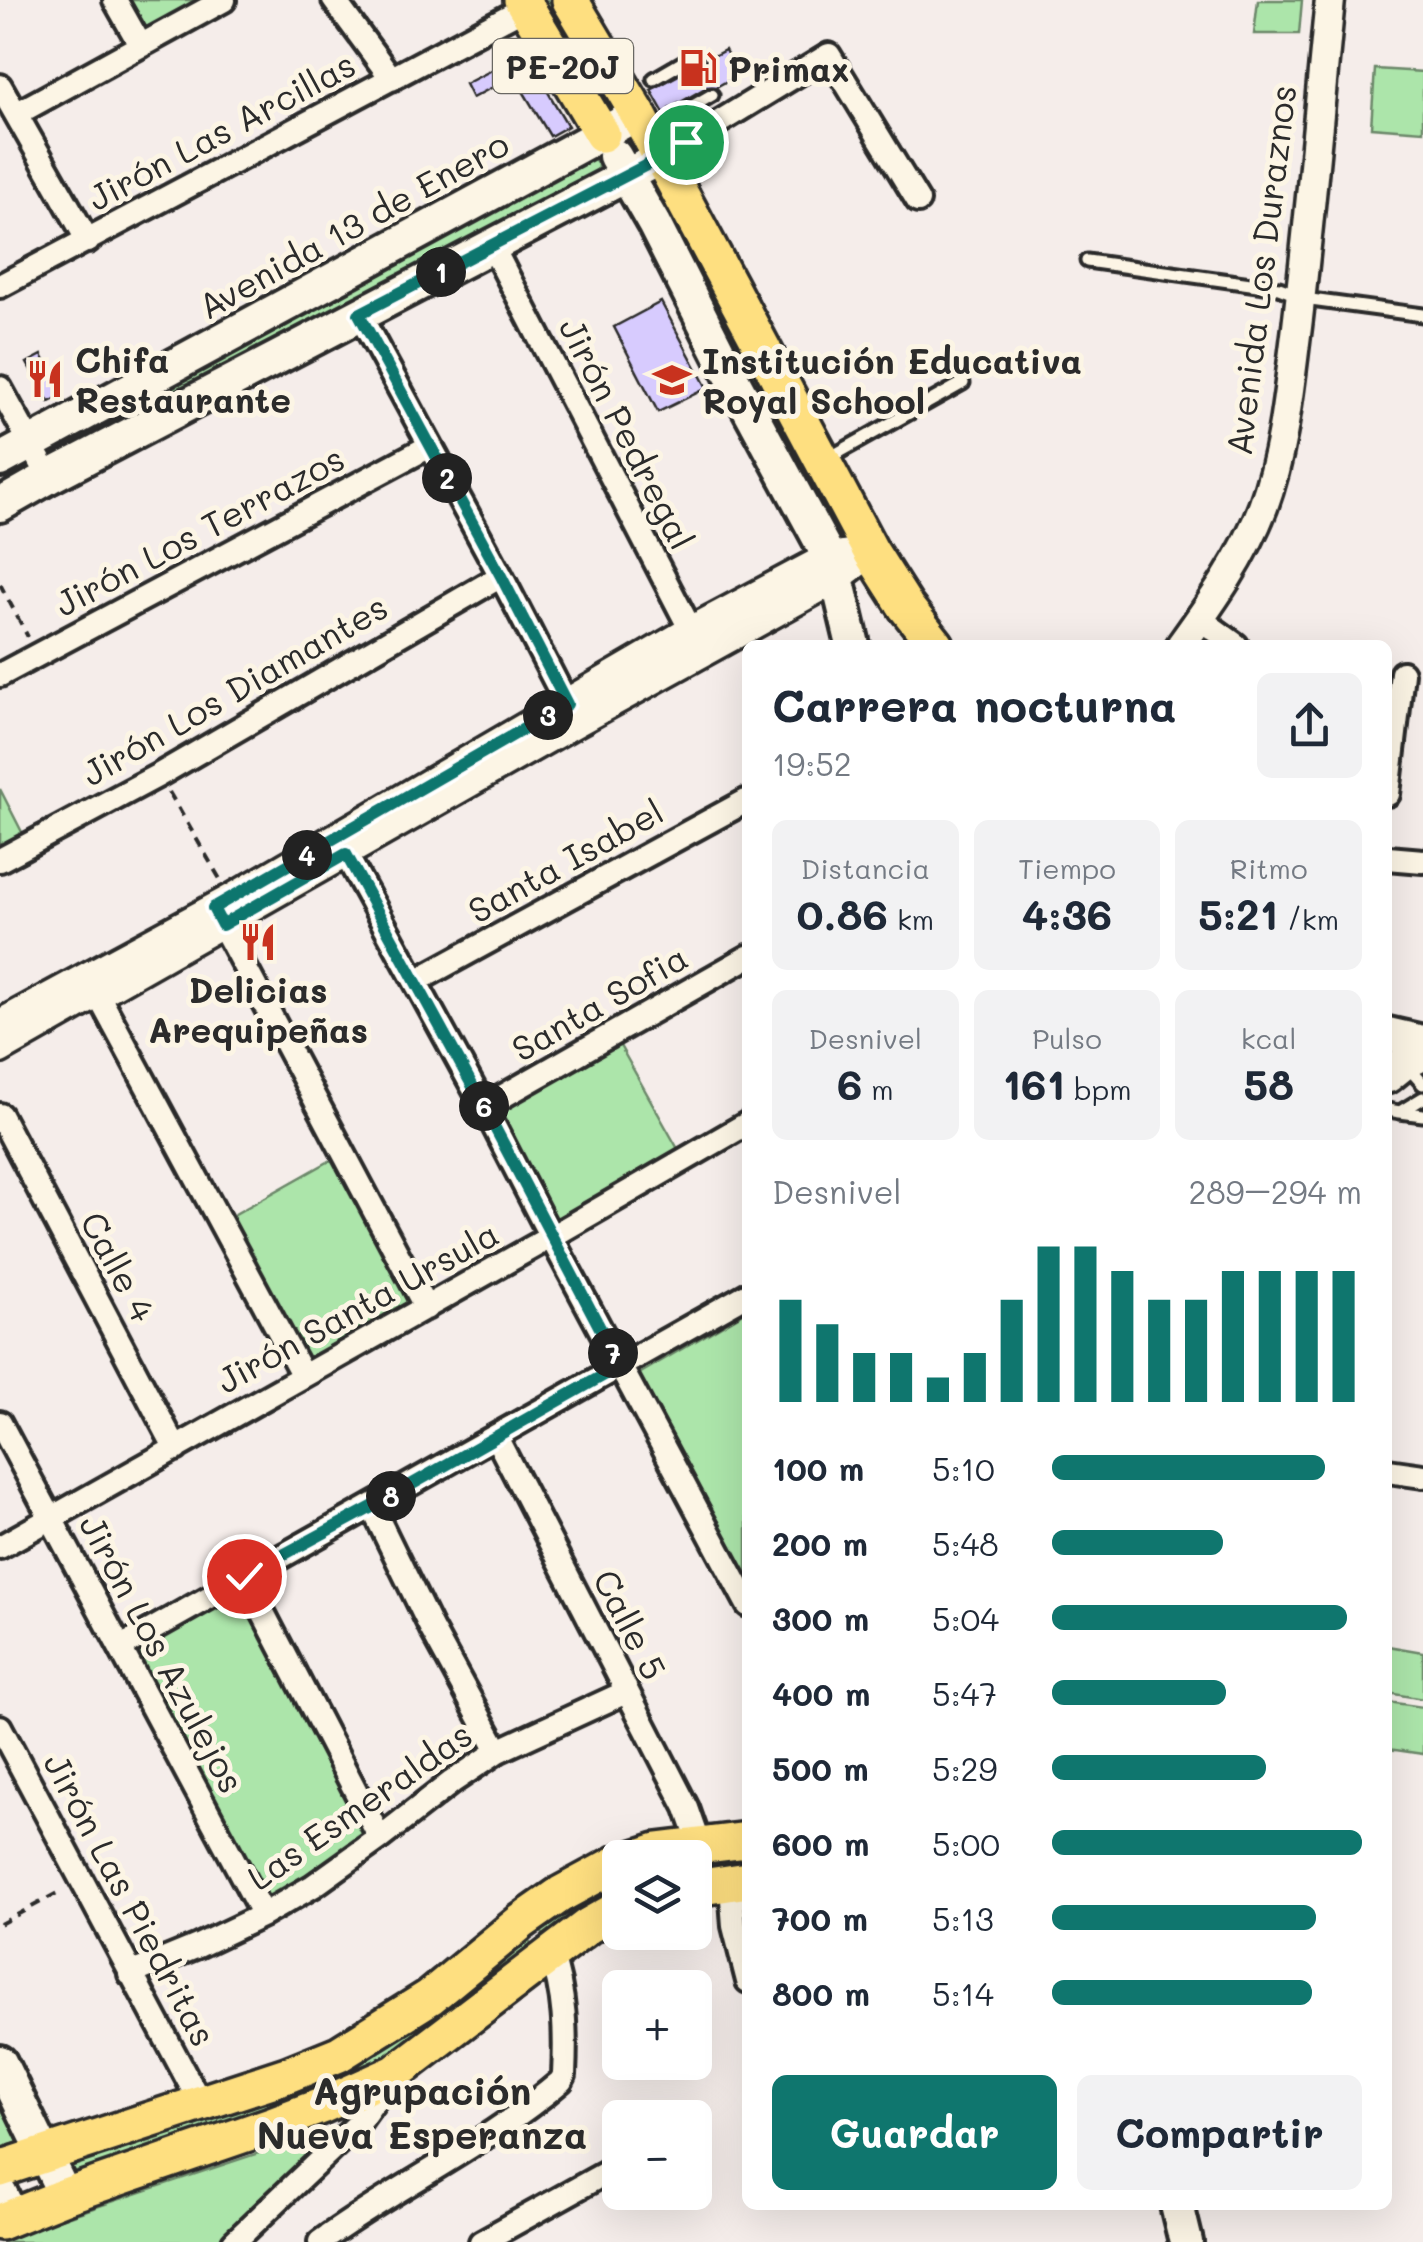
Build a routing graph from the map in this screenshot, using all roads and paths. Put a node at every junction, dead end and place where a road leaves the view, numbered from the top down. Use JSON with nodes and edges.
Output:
{"nodes":[{"id":1,"x":115,"y":0,"type":"edge"},
{"id":2,"x":224,"y":0,"type":"edge"},
{"id":3,"x":334,"y":0,"type":"edge"},
{"id":4,"x":570,"y":0,"type":"edge"},
{"id":5,"x":1330,"y":0,"type":"edge"},
{"id":6,"x":524,"y":3,"type":"edge"},
{"id":7,"x":141,"y":46,"type":"junction"},
{"id":8,"x":698,"y":64,"type":"dead end"},
{"id":9,"x":392,"y":78,"type":"junction"},
{"id":10,"x":0,"y":86,"type":"edge"},
{"id":11,"x":16,"y":114,"type":"junction"},
{"id":12,"x":657,"y":114,"type":"junction"},
{"id":13,"x":724,"y":119,"type":"junction"},
{"id":14,"x":602,"y":134,"type":"junction"},
{"id":15,"x":626,"y":175,"type":"junction"},
{"id":16,"x":918,"y":201,"type":"dead end"},
{"id":17,"x":88,"y":241,"type":"junction"},
{"id":18,"x":492,"y":246,"type":"junction"},
{"id":19,"x":1087,"y":262,"type":"dead end"},
{"id":20,"x":0,"y":286,"type":"edge"},
{"id":21,"x":1300,"y":298,"type":"junction"},
{"id":22,"x":359,"y":314,"type":"junction"},
{"id":23,"x":1423,"y":316,"type":"edge"},
{"id":24,"x":963,"y":382,"type":"dead end"},
{"id":25,"x":0,"y":388,"type":"edge"},
{"id":26,"x":31,"y":444,"type":"junction"},
{"id":27,"x":430,"y":446,"type":"junction"},
{"id":28,"x":0,"y":460,"type":"edge"},
{"id":29,"x":822,"y":462,"type":"junction"},
{"id":30,"x":49,"y":477,"type":"junction"},
{"id":31,"x":0,"y":505,"type":"edge"},
{"id":32,"x":871,"y":552,"type":"junction"},
{"id":33,"x":833,"y":568,"type":"junction"},
{"id":34,"x":501,"y":576,"type":"junction"},
{"id":35,"x":0,"y":584,"type":"edge"},
{"id":36,"x":1200,"y":619,"type":"junction"},
{"id":37,"x":852,"y":640,"type":"edge"},
{"id":38,"x":932,"y":640,"type":"edge"},
{"id":39,"x":1185,"y":640,"type":"edge"},
{"id":40,"x":1229,"y":640,"type":"edge"},
{"id":41,"x":696,"y":642,"type":"junction"},
{"id":42,"x":38,"y":656,"type":"junction"},
{"id":43,"x":1404,"y":673,"type":"edge"},
{"id":44,"x":0,"y":676,"type":"edge"},
{"id":45,"x":567,"y":704,"type":"junction"},
{"id":46,"x":1392,"y":764,"type":"edge"},
{"id":47,"x":160,"y":774,"type":"junction"},
{"id":48,"x":742,"y":803,"type":"edge"},
{"id":49,"x":346,"y":854,"type":"junction"},
{"id":50,"x":1392,"y":858,"type":"edge"},
{"id":51,"x":0,"y":860,"type":"edge"},
{"id":52,"x":1423,"y":861,"type":"edge"},
{"id":53,"x":222,"y":910,"type":"junction"},
{"id":54,"x":742,"y":961,"type":"edge"},
{"id":55,"x":416,"y":981,"type":"junction"},
{"id":56,"x":98,"y":994,"type":"junction"},
{"id":57,"x":0,"y":1024,"type":"edge"},
{"id":58,"x":1392,"y":1039,"type":"edge"},
{"id":59,"x":0,"y":1050,"type":"edge"},
{"id":60,"x":1412,"y":1064,"type":"edge"},
{"id":61,"x":1423,"y":1098,"type":"edge"},
{"id":62,"x":484,"y":1107,"type":"junction"},
{"id":63,"x":1394,"y":1111,"type":"edge"},
{"id":64,"x":0,"y":1115,"type":"edge"},
{"id":65,"x":1423,"y":1115,"type":"edge"},
{"id":66,"x":742,"y":1127,"type":"edge"},
{"id":67,"x":551,"y":1237,"type":"junction"},
{"id":68,"x":742,"y":1297,"type":"edge"},
{"id":69,"x":426,"y":1308,"type":"junction"},
{"id":70,"x":620,"y":1366,"type":"junction"},
{"id":71,"x":303,"y":1376,"type":"junction"},
{"id":72,"x":0,"y":1423,"type":"edge"},
{"id":73,"x":496,"y":1437,"type":"junction"},
{"id":74,"x":176,"y":1450,"type":"junction"},
{"id":75,"x":1392,"y":1471,"type":"edge"},
{"id":76,"x":1423,"y":1476,"type":"edge"},
{"id":77,"x":372,"y":1507,"type":"junction"},
{"id":78,"x":51,"y":1517,"type":"junction"},
{"id":79,"x":0,"y":1548,"type":"edge"},
{"id":80,"x":244,"y":1576,"type":"junction"},
{"id":81,"x":742,"y":1594,"type":"edge"},
{"id":82,"x":121,"y":1648,"type":"junction"},
{"id":83,"x":626,"y":1692,"type":"junction"},
{"id":84,"x":0,"y":1728,"type":"edge"},
{"id":85,"x":498,"y":1751,"type":"junction"},
{"id":86,"x":380,"y":1838,"type":"junction"},
{"id":87,"x":698,"y":1840,"type":"edge"},
{"id":88,"x":742,"y":1841,"type":"edge"},
{"id":89,"x":712,"y":1844,"type":"edge"},
{"id":90,"x":602,"y":1872,"type":"edge"},
{"id":91,"x":81,"y":1880,"type":"junction"},
{"id":92,"x":724,"y":1884,"type":"edge"},
{"id":93,"x":263,"y":1915,"type":"junction"},
{"id":94,"x":602,"y":1918,"type":"edge"},
{"id":95,"x":521,"y":1922,"type":"junction"},
{"id":96,"x":0,"y":1924,"type":"edge"},
{"id":97,"x":551,"y":1954,"type":"junction"},
{"id":98,"x":742,"y":1957,"type":"edge"},
{"id":99,"x":130,"y":1974,"type":"junction"},
{"id":100,"x":0,"y":2062,"type":"edge"},
{"id":101,"x":395,"y":2072,"type":"junction"},
{"id":102,"x":200,"y":2104,"type":"junction"},
{"id":103,"x":46,"y":2154,"type":"junction"},
{"id":104,"x":0,"y":2169,"type":"edge"},
{"id":105,"x":602,"y":2174,"type":"edge"},
{"id":106,"x":65,"y":2196,"type":"junction"},
{"id":107,"x":4,"y":2210,"type":"edge"},
{"id":108,"x":1179,"y":2210,"type":"edge"},
{"id":109,"x":234,"y":2242,"type":"edge"},
{"id":110,"x":320,"y":2242,"type":"edge"},
{"id":111,"x":481,"y":2242,"type":"edge"},
{"id":112,"x":1186,"y":2242,"type":"edge"}],
"edges":[{"from":1,"to":7,"type":"street"},
{"from":2,"to":7,"type":"street"},
{"from":3,"to":9,"type":"street"},
{"from":4,"to":12,"type":"main road","number":"PE-20J"},
{"from":5,"to":21,"type":"street","name":"Avenida Los Duraznos"},
{"from":6,"to":9,"type":"street","name":"Jirón Las Arcillas"},
{"from":6,"to":14,"type":"main road","number":"PE-20J"},
{"from":7,"to":11,"type":"street"},
{"from":8,"to":12,"type":"lane"},
{"from":9,"to":17,"type":"street","name":"Jirón Las Arcillas"},
{"from":10,"to":11,"type":"street"},
{"from":11,"to":17,"type":"street"},
{"from":12,"to":13,"type":"street"},
{"from":12,"to":13,"type":"lane"},
{"from":12,"to":14,"type":"main road","name":"Avenida 13 de Enero"},
{"from":12,"to":15,"type":"main road"},
{"from":12,"to":29,"type":"main road","number":"PE-20J"},
{"from":13,"to":16,"type":"street"},
{"from":14,"to":15,"type":"main road","number":"PE-20J"},
{"from":14,"to":26,"type":"main road","name":"Avenida 13 de Enero"},
{"from":15,"to":18,"type":"main road"},
{"from":15,"to":33,"type":"main road","number":"PE-20J"},
{"from":17,"to":20,"type":"street","name":"Jirón Las Arcillas"},
{"from":18,"to":22,"type":"main road"},
{"from":18,"to":41,"type":"street","name":"Jirón Pedregal"},
{"from":19,"to":21,"type":"lane"},
{"from":21,"to":23,"type":"lane"},
{"from":21,"to":36,"type":"street","name":"Avenida Los Duraznos"},
{"from":22,"to":27,"type":"street"},
{"from":22,"to":30,"type":"main road"},
{"from":24,"to":29,"type":"lane"},
{"from":25,"to":26,"type":"street"},
{"from":26,"to":28,"type":"main road","name":"Avenida 13 de Enero"},
{"from":26,"to":30,"type":"street"},
{"from":27,"to":34,"type":"street"},
{"from":27,"to":42,"type":"street","name":"Jirón Los Terrazos"},
{"from":29,"to":32,"type":"main road","number":"PE-20J"},
{"from":30,"to":31,"type":"main road"},
{"from":32,"to":33,"type":"street"},
{"from":32,"to":38,"type":"main road","number":"PE-20J"},
{"from":33,"to":37,"type":"main road"},
{"from":33,"to":41,"type":"street"},
{"from":34,"to":45,"type":"street"},
{"from":34,"to":47,"type":"street","name":"Jirón Los Diamantes"},
{"from":35,"to":42,"type":"path"},
{"from":36,"to":39,"type":"street","name":"Avenida Los Duraznos"},
{"from":36,"to":40,"type":"street"},
{"from":41,"to":45,"type":"street"},
{"from":41,"to":49,"type":"street"},
{"from":42,"to":44,"type":"street","name":"Jirón Los Terrazos"},
{"from":43,"to":46,"type":"street"},
{"from":45,"to":53,"type":"street"},
{"from":47,"to":51,"type":"street","name":"Jirón Los Diamantes"},
{"from":47,"to":53,"type":"path"},
{"from":48,"to":55,"type":"street","name":"Santa Isabel"},
{"from":49,"to":53,"type":"street"},
{"from":49,"to":55,"type":"street"},
{"from":50,"to":52,"type":"street"},
{"from":53,"to":56,"type":"street"},
{"from":53,"to":57,"type":"street"},
{"from":53,"to":69,"type":"street"},
{"from":54,"to":62,"type":"street","name":"Santa Sofia"},
{"from":55,"to":62,"type":"street"},
{"from":56,"to":59,"type":"street"},
{"from":56,"to":71,"type":"street"},
{"from":58,"to":60,"type":"main road"},
{"from":61,"to":63,"type":"lane"},
{"from":62,"to":67,"type":"street"},
{"from":63,"to":65,"type":"lane"},
{"from":64,"to":74,"type":"street","name":"Calle 4"},
{"from":66,"to":67,"type":"street","name":"Jirón Santa Ursula"},
{"from":67,"to":69,"type":"street","name":"Jirón Santa Ursula"},
{"from":67,"to":70,"type":"street"},
{"from":68,"to":70,"type":"street"},
{"from":69,"to":71,"type":"street","name":"Jirón Santa Ursula"},
{"from":70,"to":73,"type":"street"},
{"from":70,"to":81,"type":"street"},
{"from":71,"to":74,"type":"street","name":"Jirón Santa Ursula"},
{"from":72,"to":78,"type":"street","name":"Jirón Los Azulejos"},
{"from":73,"to":77,"type":"street"},
{"from":73,"to":83,"type":"street","name":"Calle 5"},
{"from":74,"to":78,"type":"street","name":"Jirón Santa Ursula"},
{"from":75,"to":76,"type":"street"},
{"from":77,"to":80,"type":"street"},
{"from":77,"to":85,"type":"street"},
{"from":78,"to":79,"type":"street","name":"Jirón Santa Ursula"},
{"from":78,"to":82,"type":"street","name":"Jirón Los Azulejos"},
{"from":80,"to":82,"type":"street"},
{"from":80,"to":86,"type":"street"},
{"from":82,"to":93,"type":"street","name":"Jirón Los Azulejos"},
{"from":83,"to":85,"type":"street","name":"Las Esmeraldas"},
{"from":83,"to":87,"type":"street","name":"Calle 5"},
{"from":84,"to":91,"type":"street","name":"Jirón Las Piedritas"},
{"from":85,"to":86,"type":"street","name":"Las Esmeraldas"},
{"from":86,"to":93,"type":"street","name":"Las Esmeraldas"},
{"from":88,"to":89,"type":"main road"},
{"from":90,"to":95,"type":"main road"},
{"from":91,"to":96,"type":"path"},
{"from":91,"to":99,"type":"street","name":"Jirón Las Piedritas"},
{"from":92,"to":98,"type":"street"},
{"from":93,"to":99,"type":"street","name":"Las Esmeraldas"},
{"from":94,"to":97,"type":"main road"},
{"from":95,"to":97,"type":"main road"},
{"from":95,"to":102,"type":"main road"},
{"from":97,"to":101,"type":"main road"},
{"from":97,"to":110,"type":"street"},
{"from":99,"to":102,"type":"street","name":"Jirón Las Piedritas"},
{"from":100,"to":103,"type":"main road"},
{"from":101,"to":106,"type":"main road"},
{"from":101,"to":109,"type":"street"},
{"from":102,"to":103,"type":"main road"},
{"from":103,"to":104,"type":"main road"},
{"from":103,"to":106,"type":"main road"},
{"from":105,"to":111,"type":"street"},
{"from":106,"to":107,"type":"main road"},
{"from":108,"to":112,"type":"main road"}]}
